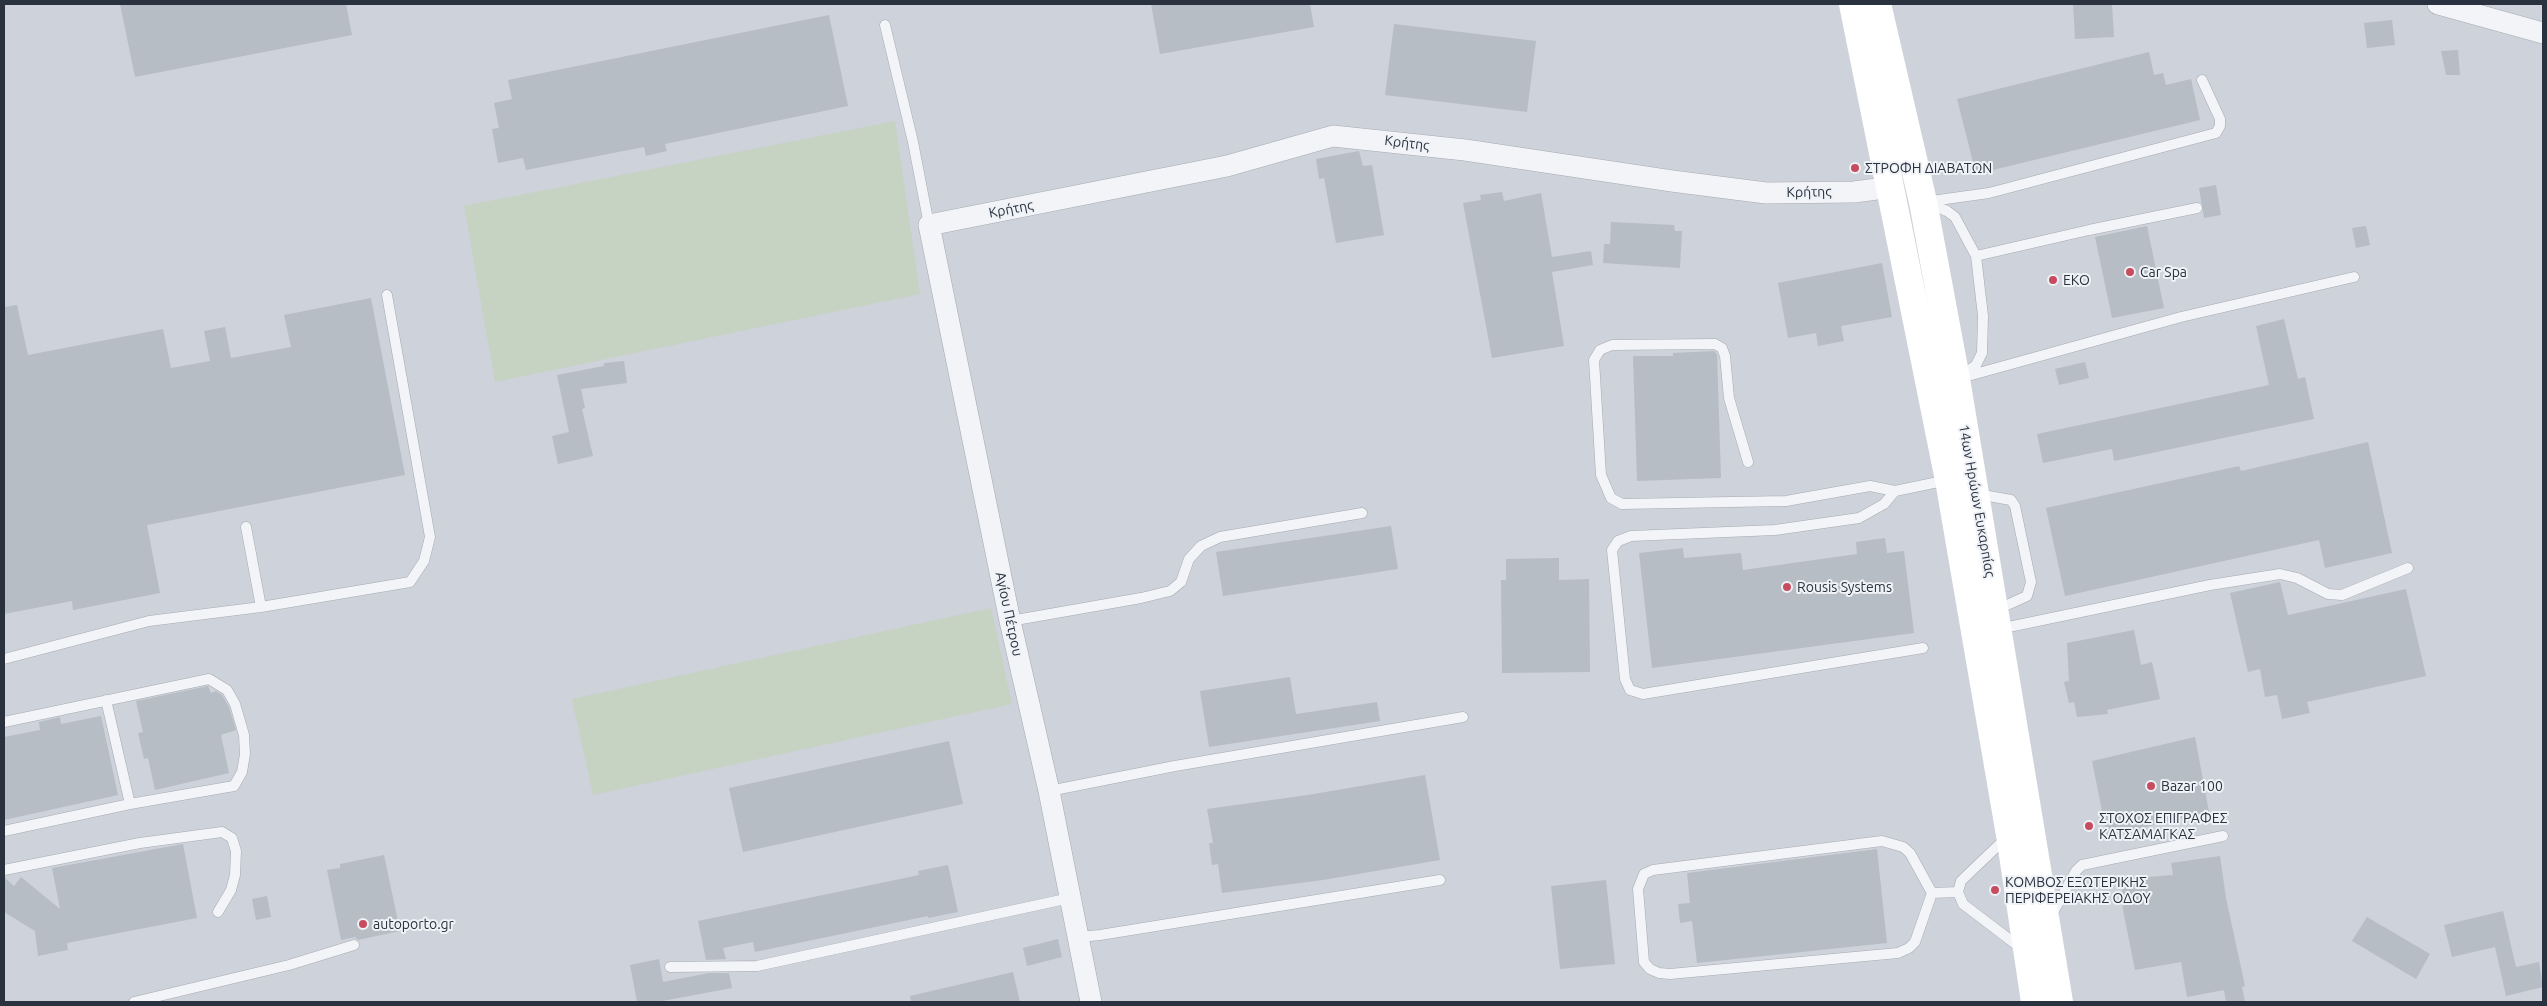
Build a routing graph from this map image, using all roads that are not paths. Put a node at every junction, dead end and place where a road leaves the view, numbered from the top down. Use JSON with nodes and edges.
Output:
{"nodes":[{"id":1,"x":1853,"y":4,"type":"edge"},
{"id":2,"x":1877,"y":4,"type":"edge"},
{"id":3,"x":2438,"y":4,"type":"edge"},
{"id":4,"x":885,"y":25,"type":"dead end"},
{"id":5,"x":2543,"y":33,"type":"edge"},
{"id":6,"x":2202,"y":80,"type":"dead end"},
{"id":7,"x":1892,"y":187,"type":"junction"},
{"id":8,"x":1923,"y":202,"type":"junction"},
{"id":9,"x":2197,"y":208,"type":"dead end"},
{"id":10,"x":929,"y":225,"type":"junction"},
{"id":11,"x":1976,"y":256,"type":"junction"},
{"id":12,"x":2354,"y":277,"type":"dead end"},
{"id":13,"x":387,"y":295,"type":"dead end"},
{"id":14,"x":1956,"y":379,"type":"junction"},
{"id":15,"x":1748,"y":462,"type":"dead end"},
{"id":16,"x":1949,"y":480,"type":"junction"},
{"id":17,"x":1895,"y":491,"type":"junction"},
{"id":18,"x":1975,"y":494,"type":"junction"},
{"id":19,"x":1362,"y":513,"type":"dead end"},
{"id":20,"x":246,"y":527,"type":"dead end"},
{"id":21,"x":2408,"y":568,"type":"dead end"},
{"id":22,"x":261,"y":607,"type":"junction"},
{"id":23,"x":1997,"y":620,"type":"junction"},
{"id":24,"x":1010,"y":621,"type":"junction"},
{"id":25,"x":1923,"y":648,"type":"dead end"},
{"id":26,"x":4,"y":659,"type":"edge"},
{"id":27,"x":106,"y":700,"type":"junction"},
{"id":28,"x":1463,"y":717,"type":"dead end"},
{"id":29,"x":4,"y":722,"type":"edge"},
{"id":30,"x":1049,"y":791,"type":"junction"},
{"id":31,"x":130,"y":804,"type":"junction"},
{"id":32,"x":4,"y":831,"type":"edge"},
{"id":33,"x":2010,"y":835,"type":"junction"},
{"id":34,"x":2223,"y":836,"type":"dead end"},
{"id":35,"x":4,"y":870,"type":"edge"},
{"id":36,"x":1440,"y":880,"type":"dead end"},
{"id":37,"x":1958,"y":892,"type":"junction"},
{"id":38,"x":1932,"y":893,"type":"junction"},
{"id":39,"x":1070,"y":898,"type":"junction"},
{"id":40,"x":218,"y":912,"type":"dead end"},
{"id":41,"x":2047,"y":923,"type":"junction"},
{"id":42,"x":1079,"y":936,"type":"junction"},
{"id":43,"x":354,"y":945,"type":"dead end"},
{"id":44,"x":2027,"y":953,"type":"junction"},
{"id":45,"x":670,"y":967,"type":"dead end"},
{"id":46,"x":2031,"y":997,"type":"edge"},
{"id":47,"x":134,"y":1002,"type":"edge"},
{"id":48,"x":1090,"y":1002,"type":"edge"},
{"id":49,"x":2060,"y":1002,"type":"edge"}],
"edges":[{"from":1,"to":7,"type":"main road","name":"14ων Ηρώων Ευκαρπίας"},
{"from":2,"to":8,"type":"main road","name":"14ων Ηρώων Ευκαρπίας"},
{"from":3,"to":5,"type":"street"},
{"from":4,"to":10,"type":"lane"},
{"from":6,"to":8,"type":"lane"},
{"from":7,"to":10,"type":"street","name":"Κρήτης"},
{"from":7,"to":16,"type":"main road","name":"14ων Ηρώων Ευκαρπίας"},
{"from":8,"to":11,"type":"lane"},
{"from":8,"to":14,"type":"main road","name":"14ων Ηρώων Ευκαρπίας"},
{"from":9,"to":11,"type":"lane"},
{"from":10,"to":24,"type":"street","name":"Αγίου Πέτρου"},
{"from":11,"to":14,"type":"lane"},
{"from":12,"to":14,"type":"lane"},
{"from":13,"to":22,"type":"lane"},
{"from":14,"to":18,"type":"main road","name":"14ων Ηρώων Ευκαρπίας"},
{"from":15,"to":17,"type":"lane"},
{"from":16,"to":17,"type":"lane"},
{"from":16,"to":33,"type":"main road","name":"14ων Ηρώων Ευκαρπίας"},
{"from":17,"to":25,"type":"lane"},
{"from":18,"to":23,"type":"main road","name":"14ων Ηρώων Ευκαρπίας"},
{"from":18,"to":23,"type":"lane"},
{"from":19,"to":24,"type":"lane"},
{"from":20,"to":22,"type":"lane"},
{"from":21,"to":23,"type":"lane"},
{"from":22,"to":26,"type":"lane"},
{"from":23,"to":41,"type":"main road","name":"14ων Ηρώων Ευκαρπίας"},
{"from":24,"to":30,"type":"street","name":"Αγίου Πέτρου"},
{"from":27,"to":29,"type":"lane"},
{"from":27,"to":31,"type":"lane"},
{"from":27,"to":31,"type":"lane"},
{"from":28,"to":30,"type":"lane"},
{"from":30,"to":39,"type":"street","name":"Αγίου Πέτρου"},
{"from":31,"to":32,"type":"lane"},
{"from":33,"to":37,"type":"lane"},
{"from":33,"to":44,"type":"main road","name":"14ων Ηρώων Ευκαρπίας"},
{"from":34,"to":41,"type":"lane"},
{"from":35,"to":40,"type":"lane"},
{"from":36,"to":42,"type":"lane"},
{"from":37,"to":38,"type":"lane"},
{"from":37,"to":44,"type":"lane"},
{"from":38,"to":38,"type":"lane"},
{"from":39,"to":42,"type":"street","name":"Αγίου Πέτρου"},
{"from":39,"to":45,"type":"lane"},
{"from":41,"to":49,"type":"main road","name":"14ων Ηρώων Ευκαρπίας"},
{"from":42,"to":48,"type":"street","name":"Αγίου Πέτρου"},
{"from":43,"to":47,"type":"lane"},
{"from":44,"to":46,"type":"main road","name":"14ων Ηρώων Ευκαρπίας"}]}
